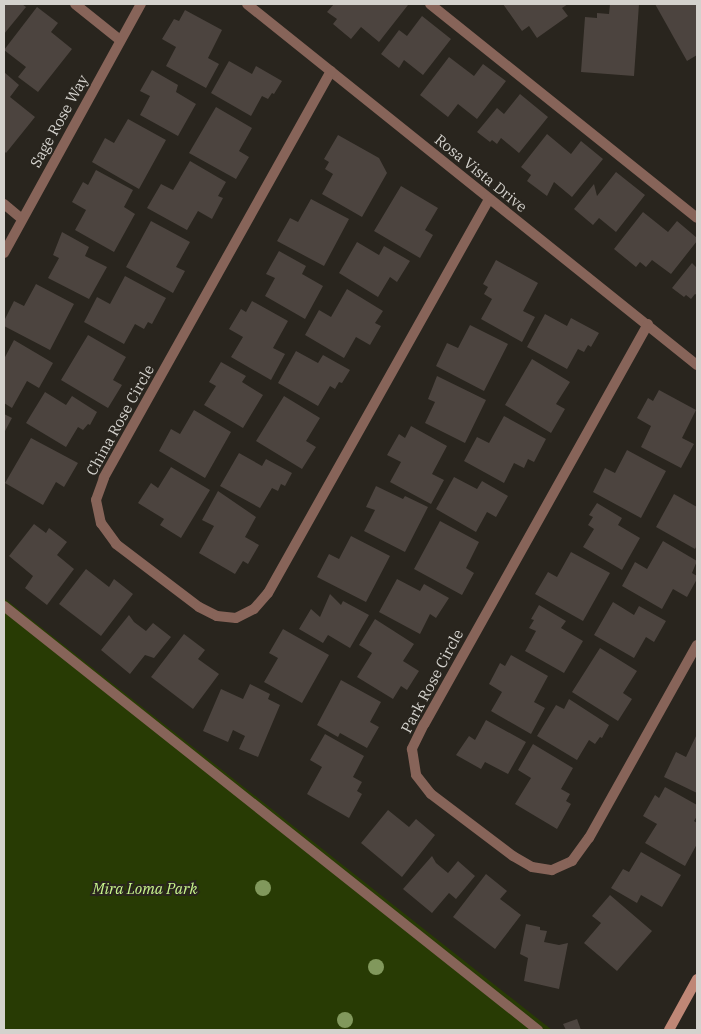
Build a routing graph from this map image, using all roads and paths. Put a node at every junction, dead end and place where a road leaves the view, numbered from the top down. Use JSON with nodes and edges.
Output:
{"nodes":[{"id":1,"x":75,"y":4,"type":"edge"},
{"id":2,"x":141,"y":4,"type":"edge"},
{"id":3,"x":247,"y":4,"type":"edge"},
{"id":4,"x":430,"y":4,"type":"edge"},
{"id":5,"x":120,"y":40,"type":"junction"},
{"id":6,"x":331,"y":71,"type":"junction"},
{"id":7,"x":489,"y":199,"type":"junction"},
{"id":8,"x":4,"y":204,"type":"edge"},
{"id":9,"x":697,"y":218,"type":"edge"},
{"id":10,"x":22,"y":219,"type":"junction"},
{"id":11,"x":4,"y":253,"type":"edge"},
{"id":12,"x":648,"y":324,"type":"junction"},
{"id":13,"x":697,"y":365,"type":"edge"},
{"id":14,"x":4,"y":606,"type":"edge"},
{"id":15,"x":697,"y":645,"type":"edge"},
{"id":16,"x":697,"y":979,"type":"edge"},
{"id":17,"x":538,"y":1030,"type":"edge"},
{"id":18,"x":669,"y":1030,"type":"edge"}],
"edges":[{"from":1,"to":5,"type":"street"},
{"from":2,"to":5,"type":"street","name":"Sage Rose Way"},
{"from":3,"to":6,"type":"street","name":"Rosa Vista Drive"},
{"from":4,"to":9,"type":"street"},
{"from":5,"to":10,"type":"street","name":"Sage Rose Way"},
{"from":6,"to":7,"type":"street","name":"Rosa Vista Drive"},
{"from":6,"to":7,"type":"street","name":"China Rose Circle"},
{"from":7,"to":12,"type":"street","name":"Rosa Vista Drive"},
{"from":8,"to":10,"type":"street"},
{"from":10,"to":11,"type":"street","name":"Sage Rose Way"},
{"from":12,"to":13,"type":"street","name":"Rosa Vista Drive"},
{"from":12,"to":15,"type":"street","name":"Park Rose Circle"},
{"from":14,"to":17,"type":"street"},
{"from":16,"to":18,"type":"main road"}]}
